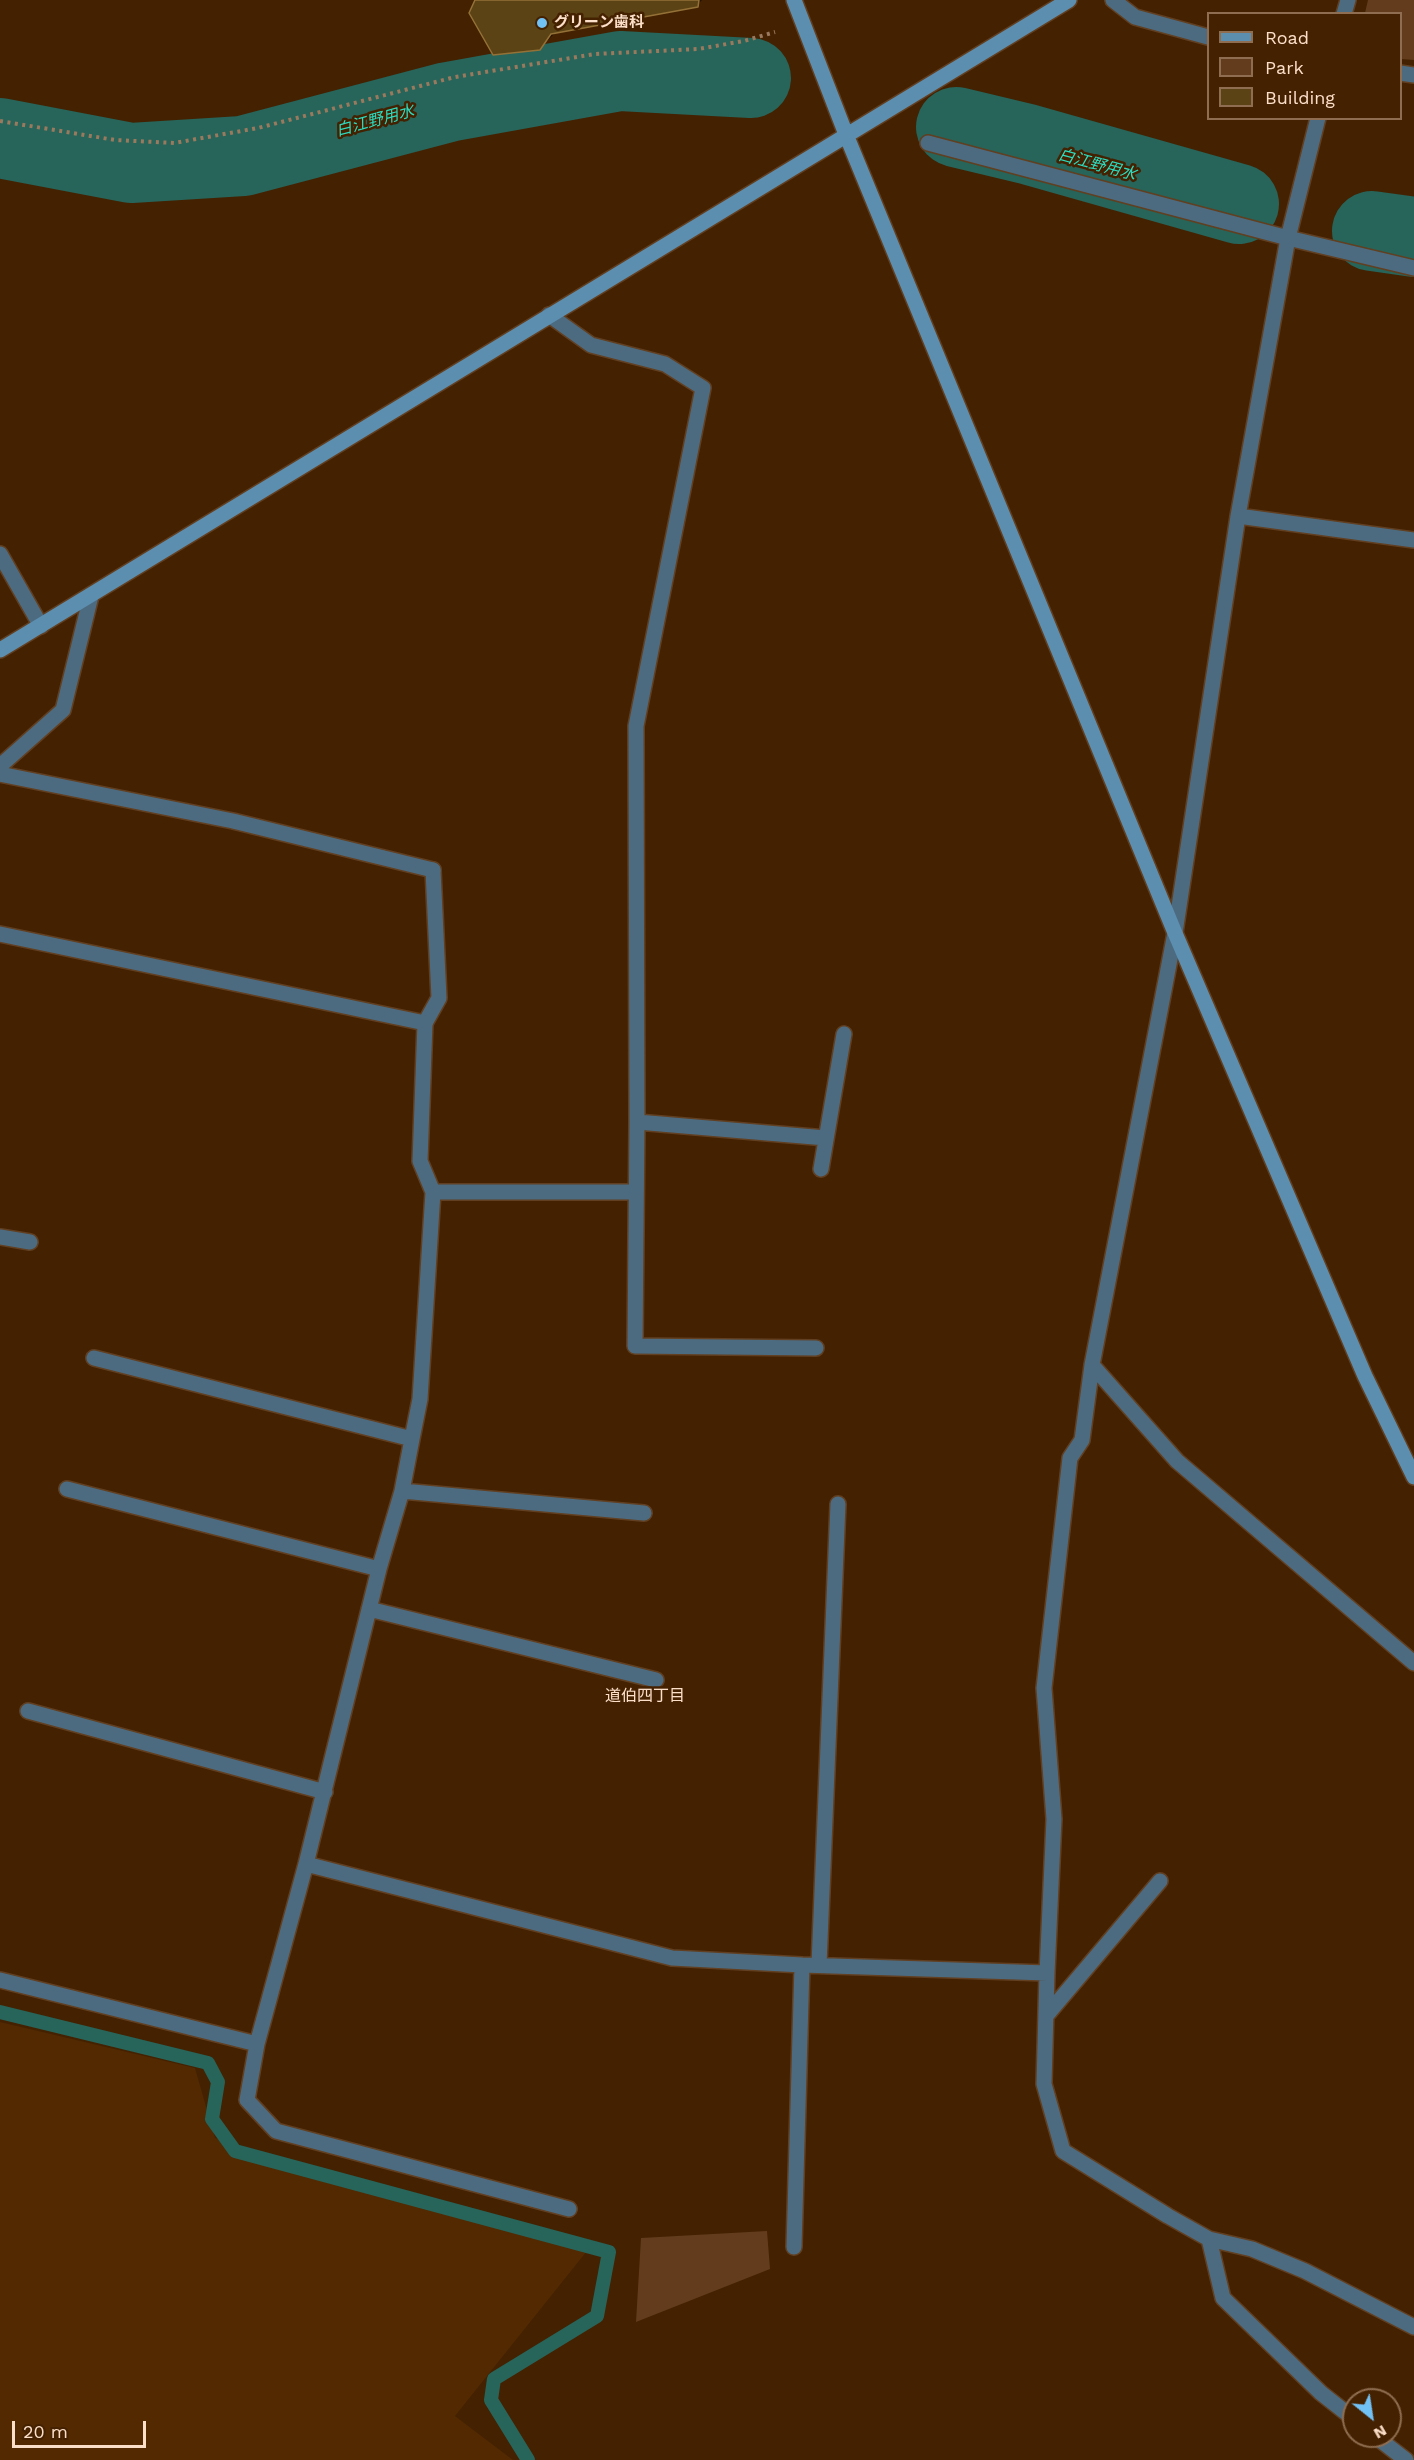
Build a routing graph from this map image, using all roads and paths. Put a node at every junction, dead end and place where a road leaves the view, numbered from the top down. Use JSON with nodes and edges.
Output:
{"nodes":[{"id":1,"x":794,"y":0,"type":"edge"},
{"id":2,"x":1069,"y":0,"type":"edge"},
{"id":3,"x":1113,"y":0,"type":"edge"},
{"id":4,"x":803,"y":24,"type":"junction"},
{"id":5,"x":1207,"y":37,"type":"edge"},
{"id":6,"x":1318,"y":120,"type":"edge"},
{"id":7,"x":0,"y":121,"type":"edge"},
{"id":8,"x":847,"y":137,"type":"junction"},
{"id":9,"x":928,"y":143,"type":"dead end"},
{"id":10,"x":1288,"y":238,"type":"junction"},
{"id":11,"x":1414,"y":267,"type":"edge"},
{"id":12,"x":549,"y":315,"type":"junction"},
{"id":13,"x":1238,"y":516,"type":"junction"},
{"id":14,"x":1414,"y":540,"type":"edge"},
{"id":15,"x":0,"y":554,"type":"edge"},
{"id":16,"x":92,"y":596,"type":"junction"},
{"id":17,"x":41,"y":626,"type":"junction"},
{"id":18,"x":0,"y":650,"type":"edge"},
{"id":19,"x":0,"y":766,"type":"edge"},
{"id":20,"x":0,"y":774,"type":"edge"},
{"id":21,"x":1175,"y":933,"type":"junction"},
{"id":22,"x":0,"y":934,"type":"edge"},
{"id":23,"x":425,"y":1023,"type":"junction"},
{"id":24,"x":844,"y":1034,"type":"dead end"},
{"id":25,"x":637,"y":1122,"type":"junction"},
{"id":26,"x":826,"y":1138,"type":"junction"},
{"id":27,"x":821,"y":1169,"type":"dead end"},
{"id":28,"x":433,"y":1192,"type":"junction"},
{"id":29,"x":636,"y":1192,"type":"junction"},
{"id":30,"x":0,"y":1237,"type":"edge"},
{"id":31,"x":30,"y":1242,"type":"dead end"},
{"id":32,"x":816,"y":1348,"type":"dead end"},
{"id":33,"x":94,"y":1358,"type":"dead end"},
{"id":34,"x":1092,"y":1365,"type":"junction"},
{"id":35,"x":412,"y":1439,"type":"junction"},
{"id":36,"x":1414,"y":1477,"type":"edge"},
{"id":37,"x":67,"y":1489,"type":"dead end"},
{"id":38,"x":402,"y":1491,"type":"junction"},
{"id":39,"x":838,"y":1504,"type":"dead end"},
{"id":40,"x":644,"y":1513,"type":"dead end"},
{"id":41,"x":379,"y":1569,"type":"junction"},
{"id":42,"x":369,"y":1609,"type":"junction"},
{"id":43,"x":1414,"y":1663,"type":"edge"},
{"id":44,"x":656,"y":1680,"type":"dead end"},
{"id":45,"x":28,"y":1711,"type":"dead end"},
{"id":46,"x":325,"y":1791,"type":"junction"},
{"id":47,"x":306,"y":1864,"type":"junction"},
{"id":48,"x":1160,"y":1881,"type":"dead end"},
{"id":49,"x":802,"y":1965,"type":"junction"},
{"id":50,"x":819,"y":1965,"type":"junction"},
{"id":51,"x":1047,"y":1973,"type":"junction"},
{"id":52,"x":0,"y":1980,"type":"edge"},
{"id":53,"x":1046,"y":2016,"type":"junction"},
{"id":54,"x":257,"y":2044,"type":"junction"},
{"id":55,"x":569,"y":2209,"type":"dead end"},
{"id":56,"x":1209,"y":2239,"type":"junction"},
{"id":57,"x":794,"y":2247,"type":"dead end"},
{"id":58,"x":1414,"y":2327,"type":"edge"},
{"id":59,"x":1342,"y":2410,"type":"edge"},
{"id":60,"x":1390,"y":2448,"type":"edge"},
{"id":61,"x":1406,"y":2460,"type":"edge"}],
"edges":[{"from":1,"to":4,"type":"street"},
{"from":2,"to":8,"type":"street"},
{"from":3,"to":5,"type":"street"},
{"from":4,"to":7,"type":"path"},
{"from":4,"to":8,"type":"street"},
{"from":6,"to":10,"type":"street"},
{"from":8,"to":12,"type":"street"},
{"from":8,"to":21,"type":"street"},
{"from":9,"to":10,"type":"street"},
{"from":10,"to":11,"type":"street"},
{"from":10,"to":13,"type":"street"},
{"from":12,"to":16,"type":"street"},
{"from":12,"to":25,"type":"street"},
{"from":13,"to":14,"type":"street"},
{"from":13,"to":21,"type":"street"},
{"from":15,"to":17,"type":"street"},
{"from":16,"to":17,"type":"street"},
{"from":16,"to":19,"type":"street"},
{"from":17,"to":18,"type":"street"},
{"from":20,"to":23,"type":"street"},
{"from":21,"to":34,"type":"street"},
{"from":21,"to":36,"type":"street"},
{"from":22,"to":23,"type":"street"},
{"from":23,"to":28,"type":"street"},
{"from":24,"to":26,"type":"street"},
{"from":25,"to":26,"type":"street"},
{"from":25,"to":29,"type":"street"},
{"from":26,"to":27,"type":"street"},
{"from":28,"to":29,"type":"street"},
{"from":28,"to":35,"type":"street"},
{"from":29,"to":32,"type":"street"},
{"from":30,"to":31,"type":"street"},
{"from":33,"to":35,"type":"street"},
{"from":34,"to":43,"type":"street"},
{"from":34,"to":51,"type":"street"},
{"from":35,"to":38,"type":"street"},
{"from":37,"to":41,"type":"street"},
{"from":38,"to":40,"type":"street"},
{"from":38,"to":41,"type":"street"},
{"from":39,"to":50,"type":"street"},
{"from":41,"to":42,"type":"street"},
{"from":42,"to":44,"type":"street"},
{"from":42,"to":46,"type":"street"},
{"from":45,"to":46,"type":"street"},
{"from":46,"to":47,"type":"street"},
{"from":47,"to":49,"type":"street"},
{"from":47,"to":54,"type":"street"},
{"from":48,"to":53,"type":"street"},
{"from":49,"to":50,"type":"street"},
{"from":49,"to":57,"type":"street"},
{"from":50,"to":51,"type":"street"},
{"from":51,"to":53,"type":"street"},
{"from":52,"to":54,"type":"street"},
{"from":53,"to":56,"type":"street"},
{"from":54,"to":55,"type":"street"},
{"from":56,"to":58,"type":"street"},
{"from":56,"to":59,"type":"street"},
{"from":60,"to":61,"type":"street"}]}
